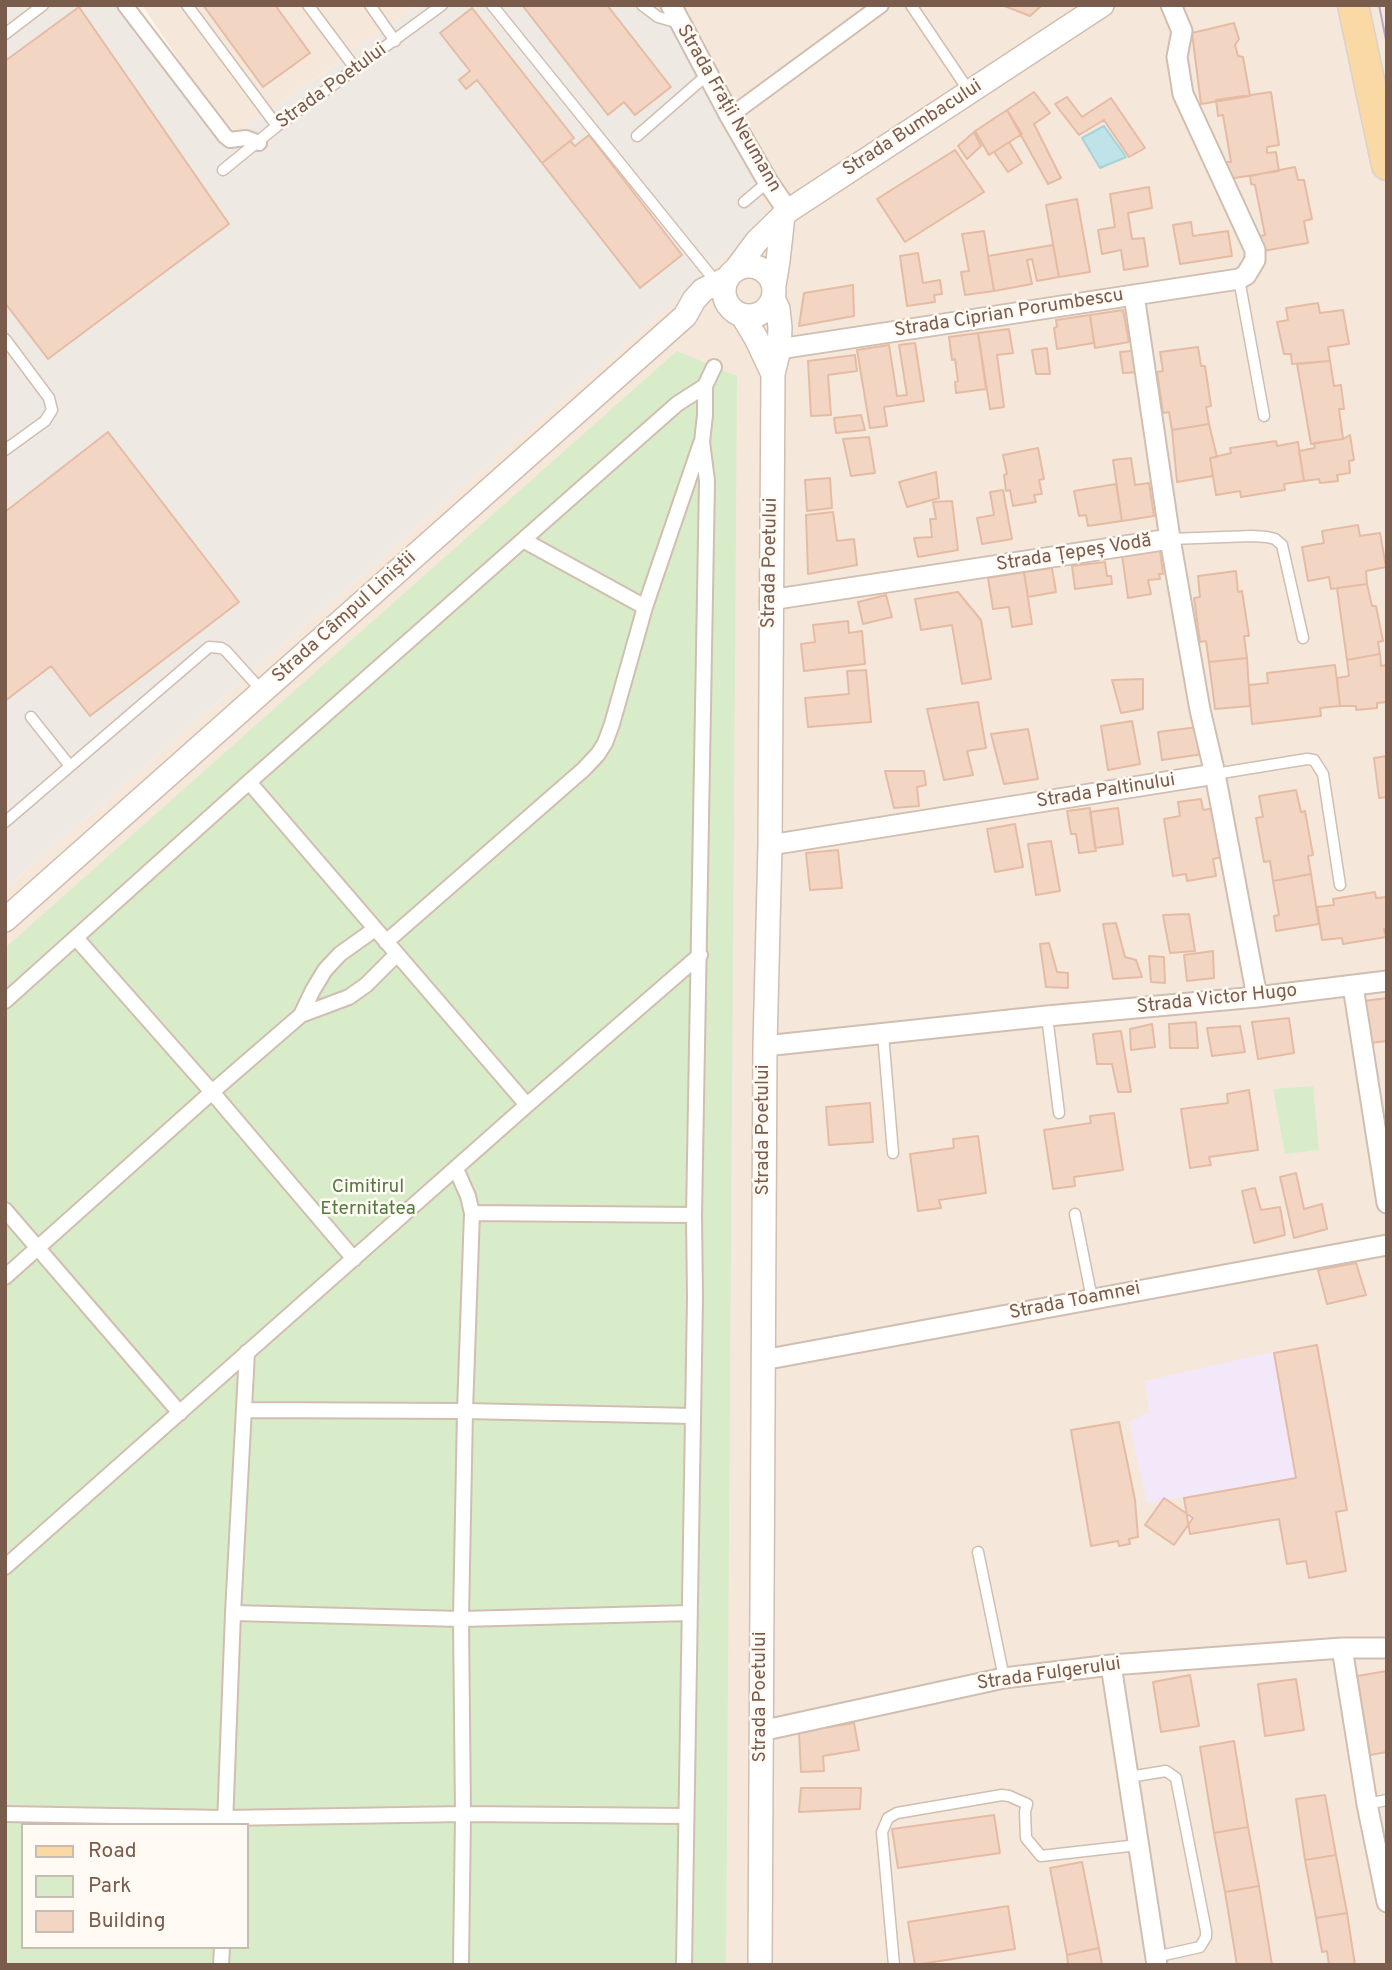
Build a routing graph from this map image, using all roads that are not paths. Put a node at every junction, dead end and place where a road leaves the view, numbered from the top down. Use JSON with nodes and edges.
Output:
{"nodes":[{"id":1,"x":43,"y":5,"type":"edge"},
{"id":2,"x":125,"y":5,"type":"edge"},
{"id":3,"x":187,"y":5,"type":"edge"},
{"id":4,"x":308,"y":5,"type":"edge"},
{"id":5,"x":370,"y":5,"type":"edge"},
{"id":6,"x":442,"y":5,"type":"edge"},
{"id":7,"x":492,"y":5,"type":"edge"},
{"id":8,"x":642,"y":5,"type":"edge"},
{"id":9,"x":671,"y":5,"type":"edge"},
{"id":10,"x":881,"y":5,"type":"edge"},
{"id":11,"x":911,"y":5,"type":"edge"},
{"id":12,"x":1102,"y":5,"type":"edge"},
{"id":13,"x":1171,"y":5,"type":"edge"},
{"id":14,"x":1353,"y":5,"type":"edge"},
{"id":15,"x":679,"y":23,"type":"junction"},
{"id":16,"x":5,"y":34,"type":"edge"},
{"id":17,"x":395,"y":41,"type":"junction"},
{"id":18,"x":355,"y":68,"type":"junction"},
{"id":19,"x":707,"y":75,"type":"junction"},
{"id":20,"x":969,"y":92,"type":"junction"},
{"id":21,"x":730,"y":116,"type":"junction"},
{"id":22,"x":277,"y":126,"type":"junction"},
{"id":23,"x":637,"y":135,"type":"dead end"},
{"id":24,"x":259,"y":143,"type":"junction"},
{"id":25,"x":1387,"y":165,"type":"edge"},
{"id":26,"x":223,"y":170,"type":"dead end"},
{"id":27,"x":768,"y":182,"type":"junction"},
{"id":28,"x":744,"y":202,"type":"dead end"},
{"id":29,"x":785,"y":213,"type":"junction"},
{"id":30,"x":727,"y":276,"type":"junction"},
{"id":31,"x":1239,"y":279,"type":"junction"},
{"id":32,"x":774,"y":291,"type":"junction"},
{"id":33,"x":1134,"y":295,"type":"junction"},
{"id":34,"x":737,"y":311,"type":"junction"},
{"id":35,"x":685,"y":316,"type":"junction"},
{"id":36,"x":5,"y":339,"type":"edge"},
{"id":37,"x":779,"y":349,"type":"junction"},
{"id":38,"x":714,"y":367,"type":"dead end"},
{"id":39,"x":773,"y":374,"type":"junction"},
{"id":40,"x":705,"y":386,"type":"junction"},
{"id":41,"x":1264,"y":416,"type":"dead end"},
{"id":42,"x":702,"y":442,"type":"junction"},
{"id":43,"x":5,"y":450,"type":"edge"},
{"id":44,"x":1170,"y":539,"type":"junction"},
{"id":45,"x":523,"y":540,"type":"junction"},
{"id":46,"x":770,"y":600,"type":"junction"},
{"id":47,"x":645,"y":607,"type":"junction"},
{"id":48,"x":1303,"y":638,"type":"dead end"},
{"id":49,"x":262,"y":692,"type":"junction"},
{"id":50,"x":31,"y":717,"type":"dead end"},
{"id":51,"x":69,"y":766,"type":"junction"},
{"id":52,"x":1214,"y":774,"type":"junction"},
{"id":53,"x":249,"y":782,"type":"junction"},
{"id":54,"x":7,"y":817,"type":"edge"},
{"id":55,"x":770,"y":845,"type":"junction"},
{"id":56,"x":1340,"y":885,"type":"dead end"},
{"id":57,"x":5,"y":920,"type":"edge"},
{"id":58,"x":375,"y":929,"type":"junction"},
{"id":59,"x":76,"y":938,"type":"junction"},
{"id":60,"x":386,"y":942,"type":"junction"},
{"id":61,"x":397,"y":954,"type":"junction"},
{"id":62,"x":700,"y":955,"type":"junction"},
{"id":63,"x":1387,"y":981,"type":"edge"},
{"id":64,"x":1353,"y":986,"type":"junction"},
{"id":65,"x":1257,"y":997,"type":"junction"},
{"id":66,"x":5,"y":1001,"type":"edge"},
{"id":67,"x":301,"y":1015,"type":"junction"},
{"id":68,"x":1047,"y":1016,"type":"junction"},
{"id":69,"x":883,"y":1034,"type":"junction"},
{"id":70,"x":765,"y":1046,"type":"junction"},
{"id":71,"x":212,"y":1092,"type":"junction"},
{"id":72,"x":527,"y":1105,"type":"junction"},
{"id":73,"x":1059,"y":1113,"type":"dead end"},
{"id":74,"x":892,"y":1153,"type":"dead end"},
{"id":75,"x":456,"y":1169,"type":"junction"},
{"id":76,"x":1387,"y":1203,"type":"edge"},
{"id":77,"x":5,"y":1210,"type":"edge"},
{"id":78,"x":472,"y":1213,"type":"junction"},
{"id":79,"x":1075,"y":1214,"type":"dead end"},
{"id":80,"x":694,"y":1215,"type":"junction"},
{"id":81,"x":1387,"y":1245,"type":"edge"},
{"id":82,"x":39,"y":1247,"type":"junction"},
{"id":83,"x":354,"y":1259,"type":"junction"},
{"id":84,"x":5,"y":1277,"type":"edge"},
{"id":85,"x":1092,"y":1299,"type":"junction"},
{"id":86,"x":247,"y":1352,"type":"junction"},
{"id":87,"x":763,"y":1360,"type":"junction"},
{"id":88,"x":245,"y":1410,"type":"junction"},
{"id":89,"x":465,"y":1411,"type":"junction"},
{"id":90,"x":180,"y":1413,"type":"junction"},
{"id":91,"x":693,"y":1416,"type":"junction"},
{"id":92,"x":978,"y":1552,"type":"dead end"},
{"id":93,"x":6,"y":1566,"type":"edge"},
{"id":94,"x":233,"y":1613,"type":"junction"},
{"id":95,"x":690,"y":1613,"type":"junction"},
{"id":96,"x":461,"y":1619,"type":"junction"},
{"id":97,"x":1342,"y":1648,"type":"junction"},
{"id":98,"x":1387,"y":1648,"type":"edge"},
{"id":99,"x":1111,"y":1665,"type":"junction"},
{"id":100,"x":1004,"y":1678,"type":"junction"},
{"id":101,"x":761,"y":1731,"type":"junction"},
{"id":102,"x":1129,"y":1777,"type":"junction"},
{"id":103,"x":1377,"y":1802,"type":"edge"},
{"id":104,"x":5,"y":1814,"type":"edge"},
{"id":105,"x":463,"y":1814,"type":"junction"},
{"id":106,"x":686,"y":1816,"type":"junction"},
{"id":107,"x":225,"y":1822,"type":"edge"},
{"id":108,"x":1138,"y":1844,"type":"junction"},
{"id":109,"x":1387,"y":1902,"type":"edge"},
{"id":110,"x":1156,"y":1961,"type":"edge"},
{"id":111,"x":461,"y":1965,"type":"edge"},
{"id":112,"x":684,"y":1965,"type":"edge"},
{"id":113,"x":760,"y":1965,"type":"edge"},
{"id":114,"x":894,"y":1965,"type":"edge"}],
"edges":[{"from":1,"to":16,"type":"lane"},
{"from":2,"to":24,"type":"street"},
{"from":3,"to":22,"type":"lane"},
{"from":4,"to":18,"type":"lane"},
{"from":5,"to":17,"type":"lane"},
{"from":6,"to":17,"type":"lane","name":"Strada Poetului"},
{"from":7,"to":30,"type":"lane"},
{"from":8,"to":15,"type":"lane"},
{"from":9,"to":15,"type":"street","name":"Strada Frații Neumann"},
{"from":10,"to":21,"type":"street"},
{"from":11,"to":20,"type":"lane"},
{"from":12,"to":20,"type":"street","name":"Strada Bumbacului"},
{"from":13,"to":31,"type":"street"},
{"from":14,"to":25,"type":"main road"},
{"from":15,"to":19,"type":"street","name":"Strada Frații Neumann"},
{"from":17,"to":18,"type":"lane","name":"Strada Poetului"},
{"from":18,"to":22,"type":"lane","name":"Strada Poetului"},
{"from":19,"to":21,"type":"street","name":"Strada Frații Neumann"},
{"from":19,"to":23,"type":"lane"},
{"from":20,"to":29,"type":"street","name":"Strada Bumbacului"},
{"from":21,"to":27,"type":"street","name":"Strada Frații Neumann"},
{"from":22,"to":24,"type":"lane","name":"Strada Poetului"},
{"from":24,"to":26,"type":"lane","name":"Strada Poetului"},
{"from":27,"to":28,"type":"lane"},
{"from":27,"to":29,"type":"street","name":"Strada Frații Neumann"},
{"from":29,"to":30,"type":"street","name":"Strada Bumbacului"},
{"from":29,"to":32,"type":"street"},
{"from":30,"to":32,"type":"street"},
{"from":30,"to":34,"type":"street"},
{"from":30,"to":35,"type":"street","name":"Strada Câmpul Liniștii"},
{"from":31,"to":33,"type":"street","name":"Strada Ciprian Porumbescu"},
{"from":31,"to":41,"type":"lane"},
{"from":32,"to":34,"type":"street"},
{"from":32,"to":37,"type":"street","name":"Strada Poetului"},
{"from":33,"to":37,"type":"street","name":"Strada Ciprian Porumbescu"},
{"from":33,"to":44,"type":"street"},
{"from":34,"to":35,"type":"street"},
{"from":34,"to":39,"type":"street"},
{"from":35,"to":49,"type":"street","name":"Strada Câmpul Liniștii"},
{"from":36,"to":43,"type":"lane"},
{"from":37,"to":39,"type":"street","name":"Strada Poetului"},
{"from":38,"to":40,"type":"street"},
{"from":39,"to":46,"type":"street","name":"Strada Poetului"},
{"from":40,"to":42,"type":"street"},
{"from":40,"to":45,"type":"street"},
{"from":42,"to":47,"type":"street"},
{"from":42,"to":62,"type":"street"},
{"from":44,"to":46,"type":"street","name":"Strada Țepeș Vodă"},
{"from":44,"to":48,"type":"lane","name":"Strada Țepeș Vodă"},
{"from":44,"to":52,"type":"street"},
{"from":45,"to":47,"type":"street"},
{"from":45,"to":53,"type":"street"},
{"from":46,"to":55,"type":"street","name":"Strada Poetului"},
{"from":47,"to":60,"type":"street"},
{"from":49,"to":51,"type":"lane"},
{"from":49,"to":57,"type":"street","name":"Strada Câmpul Liniștii"},
{"from":50,"to":51,"type":"lane"},
{"from":51,"to":54,"type":"lane"},
{"from":52,"to":55,"type":"street","name":"Strada Paltinului"},
{"from":52,"to":56,"type":"lane","name":"Strada Paltinului"},
{"from":52,"to":65,"type":"street"},
{"from":53,"to":58,"type":"street"},
{"from":53,"to":59,"type":"street"},
{"from":55,"to":70,"type":"street","name":"Strada Poetului"},
{"from":58,"to":60,"type":"street"},
{"from":58,"to":67,"type":"street"},
{"from":59,"to":66,"type":"street"},
{"from":59,"to":71,"type":"street"},
{"from":60,"to":61,"type":"street"},
{"from":61,"to":67,"type":"street"},
{"from":61,"to":72,"type":"street"},
{"from":62,"to":72,"type":"street"},
{"from":62,"to":80,"type":"street"},
{"from":63,"to":64,"type":"street","name":"Strada Victor Hugo"},
{"from":64,"to":65,"type":"street","name":"Strada Victor Hugo"},
{"from":64,"to":76,"type":"street"},
{"from":65,"to":68,"type":"street","name":"Strada Victor Hugo"},
{"from":67,"to":71,"type":"street"},
{"from":68,"to":69,"type":"street","name":"Strada Victor Hugo"},
{"from":68,"to":73,"type":"lane"},
{"from":69,"to":70,"type":"street","name":"Strada Victor Hugo"},
{"from":69,"to":74,"type":"lane"},
{"from":70,"to":87,"type":"street","name":"Strada Poetului"},
{"from":71,"to":82,"type":"street"},
{"from":71,"to":83,"type":"street"},
{"from":72,"to":75,"type":"street"},
{"from":75,"to":78,"type":"street"},
{"from":75,"to":83,"type":"street"},
{"from":77,"to":82,"type":"street"},
{"from":78,"to":80,"type":"street"},
{"from":78,"to":89,"type":"street"},
{"from":79,"to":85,"type":"lane"},
{"from":80,"to":91,"type":"street"},
{"from":81,"to":85,"type":"street","name":"Strada Toamnei"},
{"from":82,"to":84,"type":"street"},
{"from":82,"to":90,"type":"street"},
{"from":83,"to":86,"type":"street"},
{"from":85,"to":87,"type":"street","name":"Strada Toamnei"},
{"from":86,"to":88,"type":"street"},
{"from":86,"to":90,"type":"street"},
{"from":87,"to":101,"type":"street","name":"Strada Poetului"},
{"from":88,"to":89,"type":"street"},
{"from":88,"to":94,"type":"street"},
{"from":89,"to":91,"type":"street"},
{"from":89,"to":96,"type":"street"},
{"from":90,"to":93,"type":"street"},
{"from":91,"to":95,"type":"street"},
{"from":92,"to":100,"type":"lane"},
{"from":94,"to":96,"type":"street"},
{"from":94,"to":107,"type":"street"},
{"from":95,"to":96,"type":"street"},
{"from":95,"to":106,"type":"street"},
{"from":96,"to":105,"type":"street"},
{"from":97,"to":98,"type":"street","name":"Strada Fulgerului"},
{"from":97,"to":99,"type":"street","name":"Strada Fulgerului"},
{"from":97,"to":103,"type":"street"},
{"from":99,"to":100,"type":"street","name":"Strada Fulgerului"},
{"from":99,"to":102,"type":"street"},
{"from":100,"to":101,"type":"street","name":"Strada Fulgerului"},
{"from":101,"to":113,"type":"street","name":"Strada Poetului"},
{"from":102,"to":108,"type":"street"},
{"from":102,"to":110,"type":"lane"},
{"from":103,"to":109,"type":"street"},
{"from":104,"to":107,"type":"street"},
{"from":105,"to":106,"type":"street"},
{"from":105,"to":107,"type":"street"},
{"from":105,"to":111,"type":"street"},
{"from":106,"to":112,"type":"street"},
{"from":108,"to":110,"type":"street"},
{"from":108,"to":114,"type":"lane"}]}
